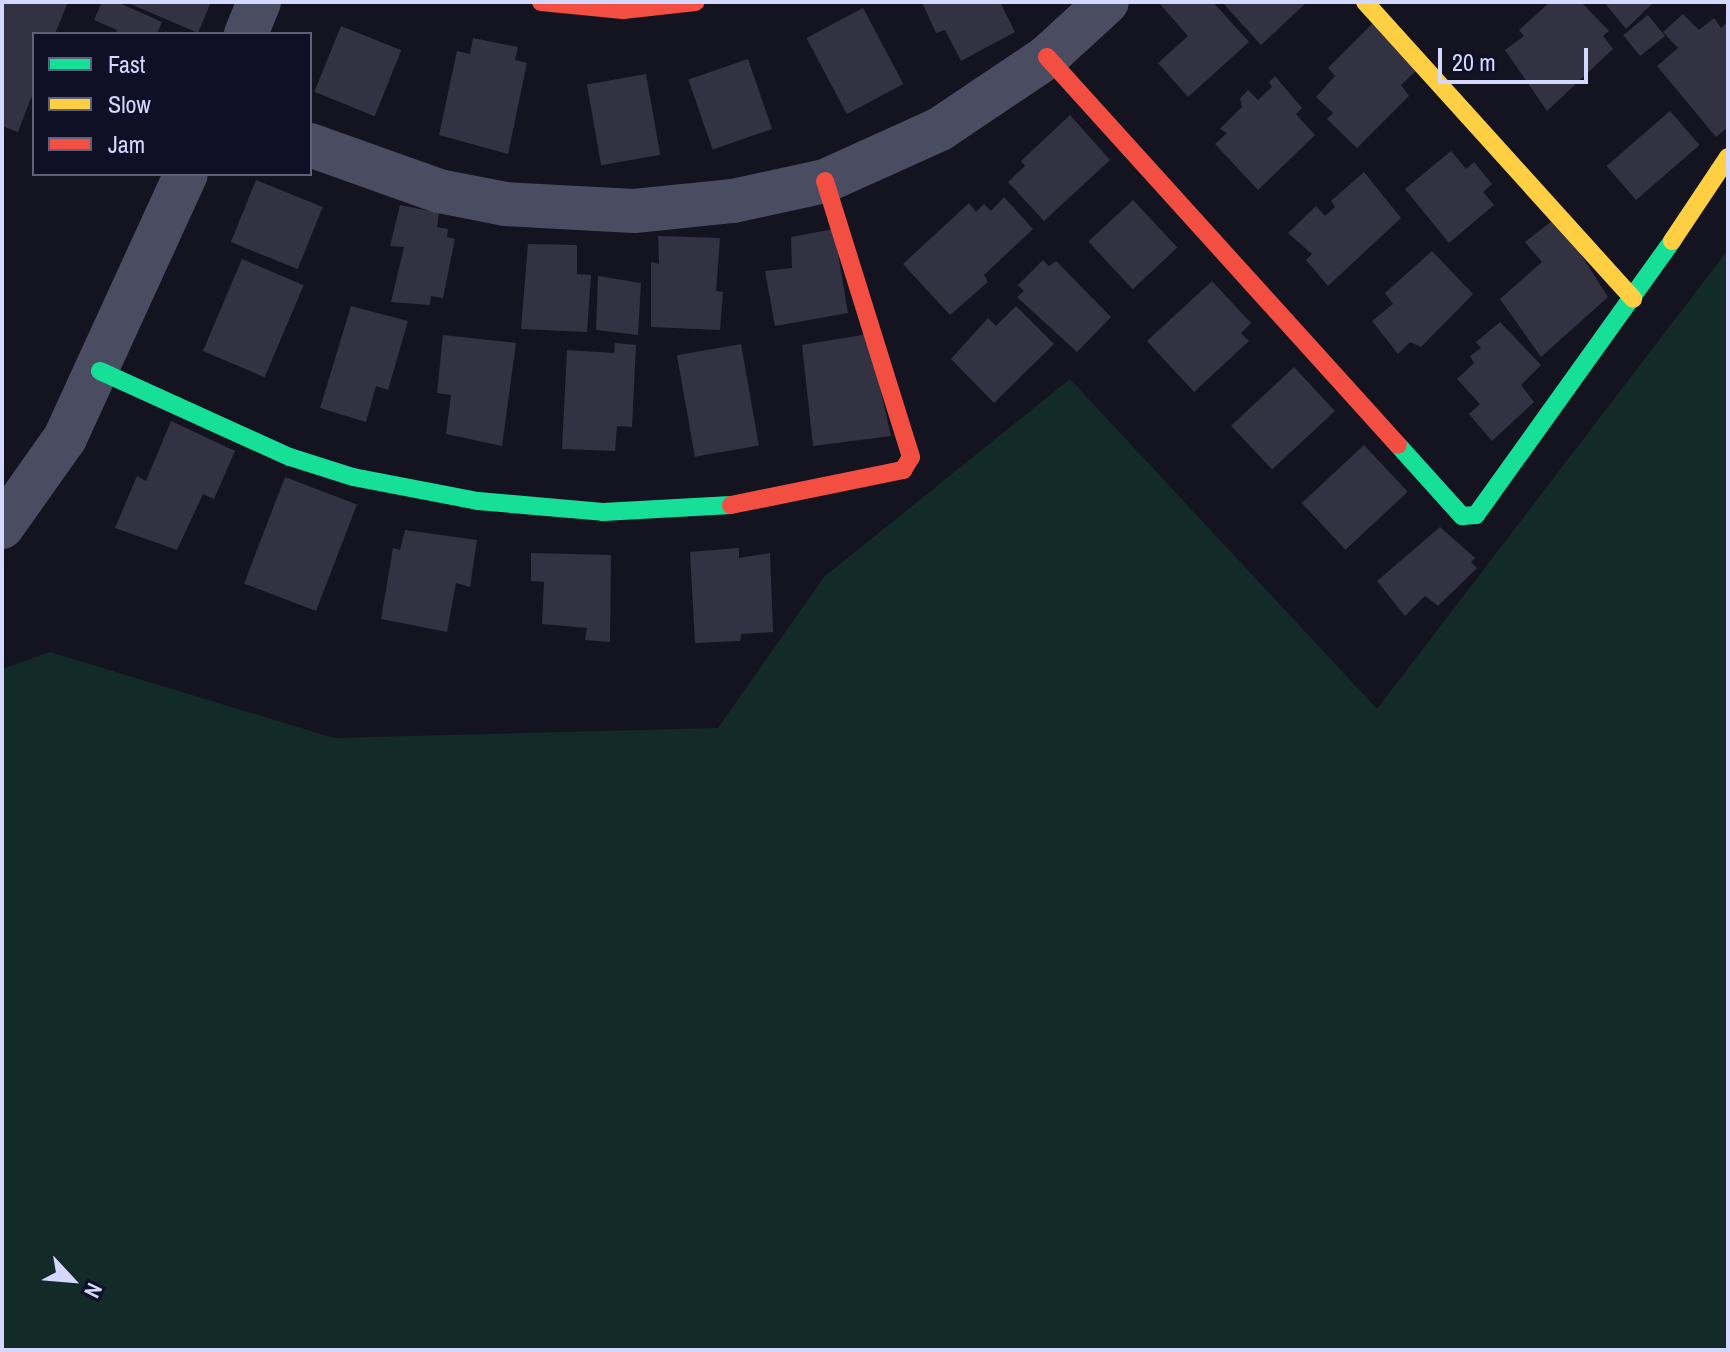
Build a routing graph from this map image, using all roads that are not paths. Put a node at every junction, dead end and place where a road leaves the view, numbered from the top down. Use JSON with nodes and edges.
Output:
{"nodes":[{"id":1,"x":259,"y":2,"type":"edge"},
{"id":2,"x":541,"y":2,"type":"edge"},
{"id":3,"x":696,"y":2,"type":"edge"},
{"id":4,"x":1107,"y":2,"type":"edge"},
{"id":5,"x":1365,"y":2,"type":"edge"},
{"id":6,"x":247,"y":32,"type":"edge"},
{"id":7,"x":1047,"y":57,"type":"junction"},
{"id":8,"x":312,"y":146,"type":"edge"},
{"id":9,"x":1728,"y":157,"type":"edge"},
{"id":10,"x":185,"y":176,"type":"edge"},
{"id":11,"x":825,"y":181,"type":"junction"},
{"id":12,"x":1633,"y":299,"type":"junction"},
{"id":13,"x":100,"y":371,"type":"junction"},
{"id":14,"x":2,"y":527,"type":"edge"}],
"edges":[{"from":1,"to":6,"type":"street"},
{"from":2,"to":3,"type":"street"},
{"from":4,"to":7,"type":"street"},
{"from":5,"to":12,"type":"street"},
{"from":7,"to":11,"type":"street"},
{"from":7,"to":12,"type":"street"},
{"from":8,"to":11,"type":"street"},
{"from":9,"to":12,"type":"street"},
{"from":10,"to":13,"type":"street"},
{"from":11,"to":13,"type":"street"},
{"from":13,"to":14,"type":"street"}]}
